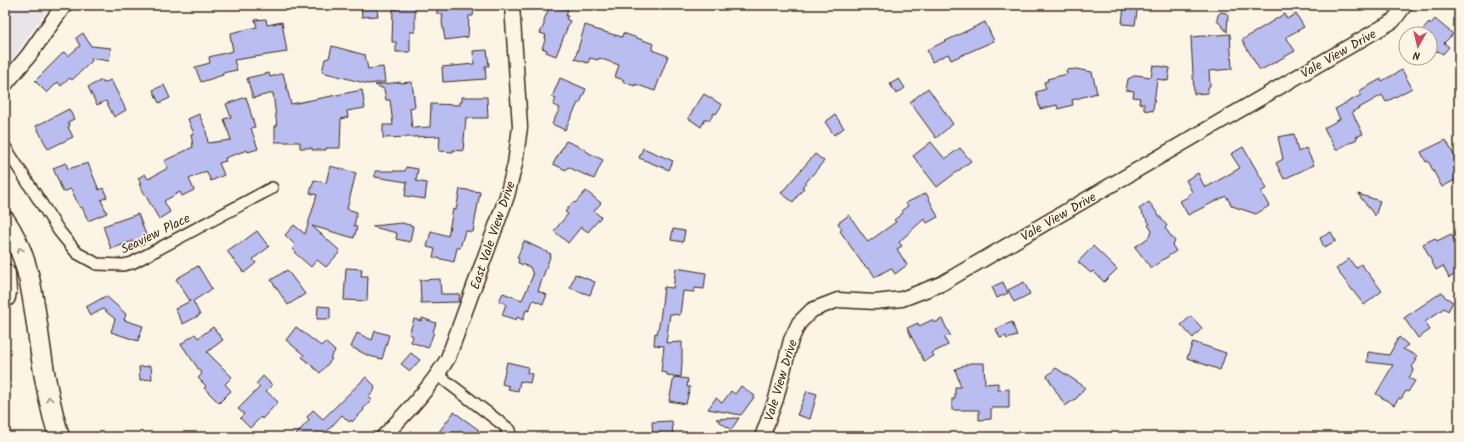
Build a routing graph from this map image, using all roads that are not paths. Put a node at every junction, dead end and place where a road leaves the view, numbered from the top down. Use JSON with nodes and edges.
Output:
{"nodes":[{"id":1,"x":64,"y":5,"type":"edge"},
{"id":2,"x":512,"y":5,"type":"edge"},
{"id":3,"x":1405,"y":5,"type":"edge"},
{"id":4,"x":5,"y":84,"type":"edge"},
{"id":5,"x":5,"y":146,"type":"edge"},
{"id":6,"x":272,"y":188,"type":"dead end"},
{"id":7,"x":5,"y":221,"type":"edge"},
{"id":8,"x":5,"y":274,"type":"edge"},
{"id":9,"x":5,"y":297,"type":"edge"},
{"id":10,"x":438,"y":375,"type":"junction"},
{"id":11,"x":59,"y":437,"type":"edge"},
{"id":12,"x":383,"y":437,"type":"edge"},
{"id":13,"x":505,"y":437,"type":"edge"},
{"id":14,"x":762,"y":437,"type":"edge"}],
"edges":[{"from":1,"to":4,"type":"main road"},
{"from":2,"to":10,"type":"street","name":"East Vale View Drive"},
{"from":3,"to":14,"type":"street","name":"Vale View Drive"},
{"from":5,"to":6,"type":"street","name":"Seaview Place"},
{"from":11,"to":7,"type":"highway","one_way":true},
{"from":8,"to":9,"type":"highway"},
{"from":10,"to":12,"type":"street","name":"East Vale View Drive"},
{"from":10,"to":13,"type":"street"}]}
